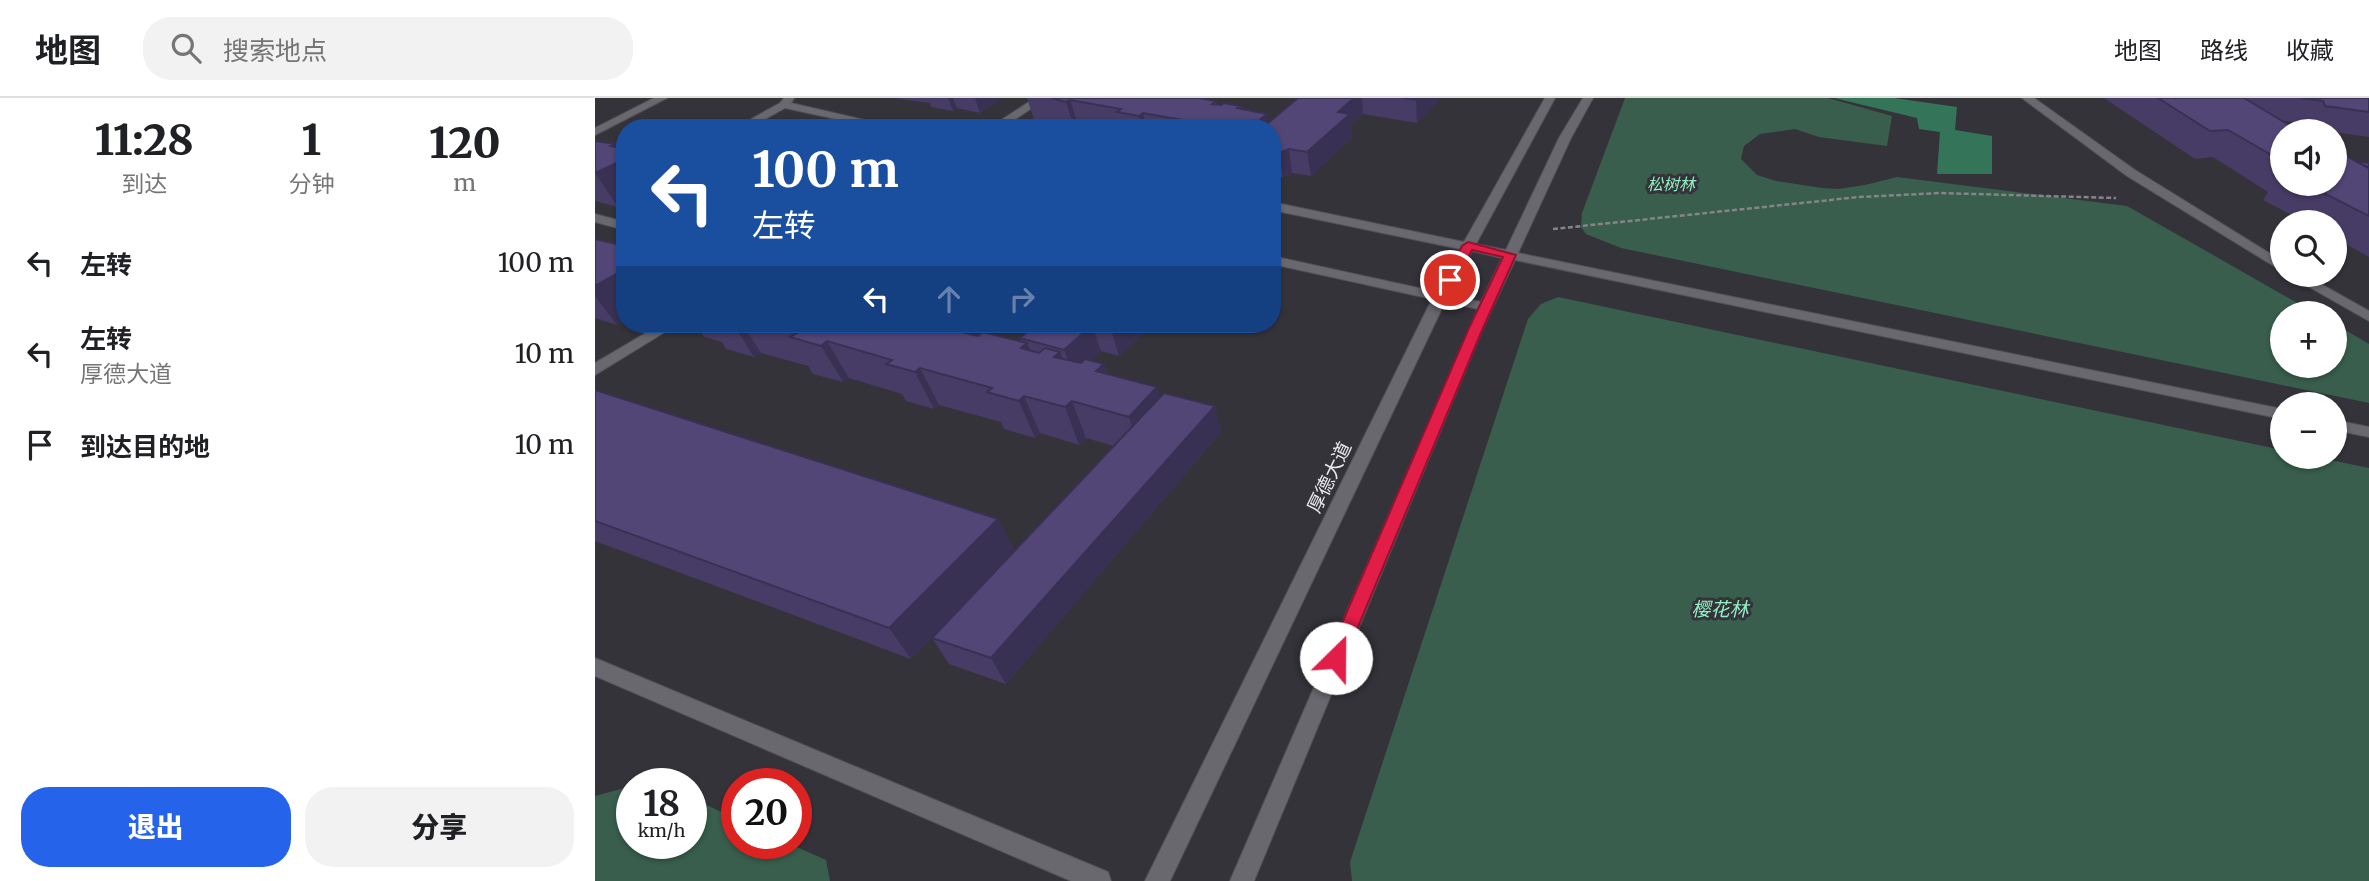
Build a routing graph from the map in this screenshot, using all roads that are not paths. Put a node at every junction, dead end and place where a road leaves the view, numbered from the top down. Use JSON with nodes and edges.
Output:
{"nodes":[{"id":1,"x":662,"y":98,"type":"edge"},
{"id":2,"x":1042,"y":98,"type":"edge"},
{"id":3,"x":1550,"y":98,"type":"edge"},
{"id":4,"x":1588,"y":98,"type":"edge"},
{"id":5,"x":2027,"y":98,"type":"edge"},
{"id":6,"x":787,"y":102,"type":"edge"},
{"id":7,"x":621,"y":119,"type":"edge"},
{"id":8,"x":756,"y":119,"type":"edge"},
{"id":9,"x":857,"y":119,"type":"edge"},
{"id":10,"x":1008,"y":119,"type":"edge"},
{"id":11,"x":616,"y":121,"type":"edge"},
{"id":12,"x":595,"y":132,"type":"edge"},
{"id":13,"x":1281,"y":208,"type":"edge"},
{"id":14,"x":595,"y":218,"type":"edge"},
{"id":15,"x":616,"y":224,"type":"edge"},
{"id":16,"x":1468,"y":246,"type":"junction"},
{"id":17,"x":1510,"y":255,"type":"junction"},
{"id":18,"x":2270,"y":260,"type":"edge"},
{"id":19,"x":1281,"y":262,"type":"edge"},
{"id":20,"x":2316,"y":287,"type":"edge"},
{"id":21,"x":1441,"y":297,"type":"junction"},
{"id":22,"x":1486,"y":307,"type":"junction"},
{"id":23,"x":2369,"y":317,"type":"edge"},
{"id":24,"x":656,"y":333,"type":"edge"},
{"id":25,"x":595,"y":370,"type":"edge"},
{"id":26,"x":2270,"y":412,"type":"edge"},
{"id":27,"x":2347,"y":427,"type":"edge"},
{"id":28,"x":2369,"y":432,"type":"edge"},
{"id":29,"x":595,"y":667,"type":"edge"},
{"id":30,"x":1098,"y":881,"type":"edge"},
{"id":31,"x":1157,"y":881,"type":"edge"},
{"id":32,"x":1242,"y":881,"type":"edge"}],
"edges":[{"from":1,"to":7,"type":"lane"},
{"from":2,"to":10,"type":"lane"},
{"from":3,"to":16,"type":"lane","name":"厚德大道"},
{"from":4,"to":17,"type":"lane"},
{"from":5,"to":18,"type":"lane"},
{"from":6,"to":8,"type":"lane"},
{"from":6,"to":9,"type":"lane"},
{"from":11,"to":12,"type":"lane"},
{"from":13,"to":16,"type":"lane"},
{"from":14,"to":15,"type":"lane"},
{"from":16,"to":17,"type":"lane"},
{"from":16,"to":21,"type":"lane","name":"厚德大道"},
{"from":17,"to":22,"type":"lane"},
{"from":17,"to":26,"type":"lane"},
{"from":19,"to":21,"type":"lane"},
{"from":20,"to":23,"type":"lane"},
{"from":21,"to":22,"type":"lane"},
{"from":21,"to":31,"type":"lane","name":"厚德大道"},
{"from":22,"to":32,"type":"lane"},
{"from":24,"to":25,"type":"lane"},
{"from":27,"to":28,"type":"lane"},
{"from":29,"to":30,"type":"lane"}]}
